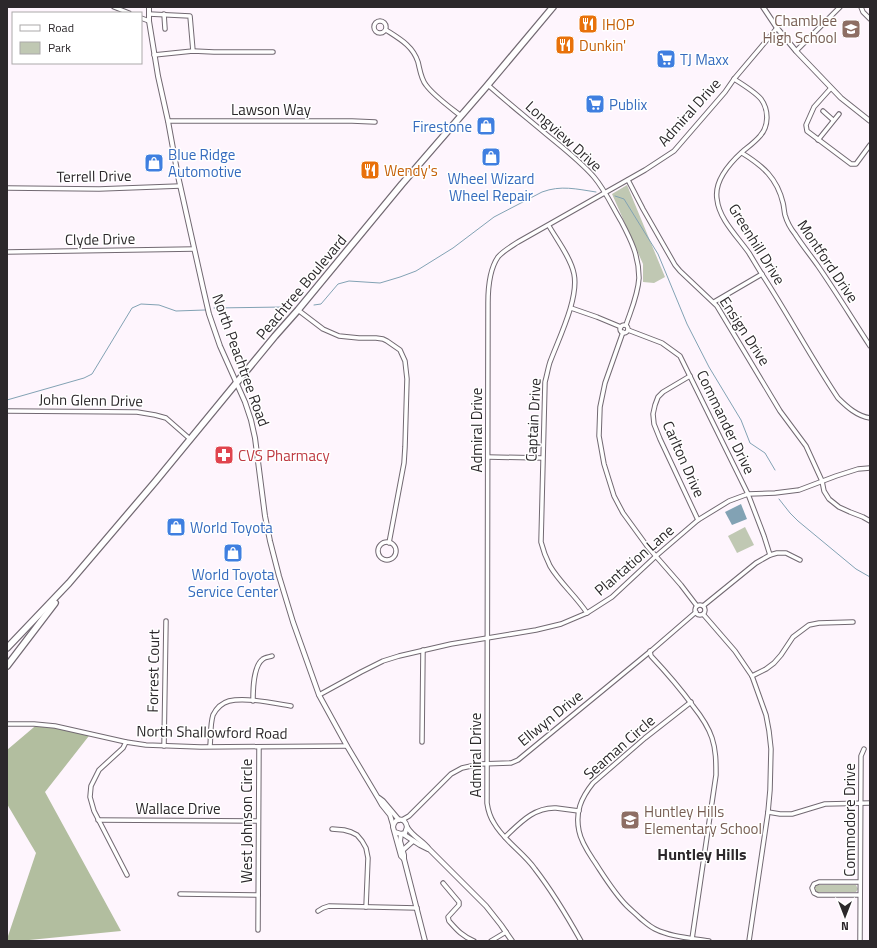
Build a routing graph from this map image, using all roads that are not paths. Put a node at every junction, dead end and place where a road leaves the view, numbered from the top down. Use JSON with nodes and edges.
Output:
{"nodes":[{"id":1,"x":114,"y":7,"type":"edge"},
{"id":2,"x":149,"y":7,"type":"edge"},
{"id":3,"x":553,"y":7,"type":"edge"},
{"id":4,"x":763,"y":7,"type":"edge"},
{"id":5,"x":840,"y":7,"type":"edge"},
{"id":6,"x":861,"y":7,"type":"edge"},
{"id":7,"x":126,"y":12,"type":"edge"},
{"id":8,"x":149,"y":14,"type":"junction"},
{"id":9,"x":164,"y":14,"type":"junction"},
{"id":10,"x":142,"y":18,"type":"edge"},
{"id":11,"x":870,"y":19,"type":"edge"},
{"id":12,"x":149,"y":22,"type":"junction"},
{"id":13,"x":777,"y":28,"type":"junction"},
{"id":14,"x":165,"y":29,"type":"dead end"},
{"id":15,"x":386,"y":30,"type":"dead end"},
{"id":16,"x":193,"y":51,"type":"junction"},
{"id":17,"x":796,"y":51,"type":"junction"},
{"id":18,"x":273,"y":52,"type":"dead end"},
{"id":19,"x":154,"y":55,"type":"junction"},
{"id":20,"x":734,"y":79,"type":"junction"},
{"id":21,"x":488,"y":85,"type":"junction"},
{"id":22,"x":832,"y":88,"type":"junction"},
{"id":23,"x":823,"y":111,"type":"dead end"},
{"id":24,"x":839,"y":114,"type":"dead end"},
{"id":25,"x":461,"y":116,"type":"junction"},
{"id":26,"x":833,"y":120,"type":"junction"},
{"id":27,"x":168,"y":121,"type":"junction"},
{"id":28,"x":870,"y":121,"type":"edge"},
{"id":29,"x":375,"y":122,"type":"dead end"},
{"id":30,"x":818,"y":140,"type":"junction"},
{"id":31,"x":870,"y":144,"type":"edge"},
{"id":32,"x":742,"y":153,"type":"junction"},
{"id":33,"x":628,"y":180,"type":"junction"},
{"id":34,"x":180,"y":186,"type":"junction"},
{"id":35,"x":7,"y":188,"type":"edge"},
{"id":36,"x":605,"y":193,"type":"junction"},
{"id":37,"x":549,"y":226,"type":"junction"},
{"id":38,"x":194,"y":249,"type":"junction"},
{"id":39,"x":7,"y":252,"type":"edge"},
{"id":40,"x":762,"y":274,"type":"junction"},
{"id":41,"x":714,"y":302,"type":"junction"},
{"id":42,"x":571,"y":308,"type":"junction"},
{"id":43,"x":298,"y":310,"type":"junction"},
{"id":44,"x":626,"y":325,"type":"junction"},
{"id":45,"x":621,"y":327,"type":"junction"},
{"id":46,"x":628,"y":330,"type":"junction"},
{"id":47,"x":623,"y":332,"type":"junction"},
{"id":48,"x":870,"y":346,"type":"edge"},
{"id":49,"x":690,"y":376,"type":"junction"},
{"id":50,"x":237,"y":382,"type":"junction"},
{"id":51,"x":7,"y":411,"type":"edge"},
{"id":52,"x":870,"y":418,"type":"edge"},
{"id":53,"x":190,"y":439,"type":"junction"},
{"id":54,"x":488,"y":457,"type":"junction"},
{"id":55,"x":542,"y":458,"type":"junction"},
{"id":56,"x":870,"y":468,"type":"edge"},
{"id":57,"x":822,"y":481,"type":"junction"},
{"id":58,"x":748,"y":494,"type":"junction"},
{"id":59,"x":698,"y":520,"type":"junction"},
{"id":60,"x":870,"y":521,"type":"edge"},
{"id":61,"x":389,"y":543,"type":"junction"},
{"id":62,"x":770,"y":555,"type":"junction"},
{"id":63,"x":656,"y":556,"type":"junction"},
{"id":64,"x":800,"y":560,"type":"dead end"},
{"id":65,"x":69,"y":583,"type":"junction"},
{"id":66,"x":697,"y":606,"type":"junction"},
{"id":67,"x":703,"y":606,"type":"junction"},
{"id":68,"x":696,"y":612,"type":"junction"},
{"id":69,"x":587,"y":613,"type":"junction"},
{"id":70,"x":703,"y":614,"type":"junction"},
{"id":71,"x":166,"y":621,"type":"dead end"},
{"id":72,"x":853,"y":622,"type":"dead end"},
{"id":73,"x":487,"y":638,"type":"junction"},
{"id":74,"x":7,"y":648,"type":"edge"},
{"id":75,"x":423,"y":650,"type":"junction"},
{"id":76,"x":650,"y":651,"type":"junction"},
{"id":77,"x":272,"y":656,"type":"dead end"},
{"id":78,"x":7,"y":666,"type":"edge"},
{"id":79,"x":752,"y":676,"type":"junction"},
{"id":80,"x":319,"y":695,"type":"junction"},
{"id":81,"x":253,"y":701,"type":"junction"},
{"id":82,"x":691,"y":702,"type":"junction"},
{"id":83,"x":291,"y":706,"type":"dead end"},
{"id":84,"x":7,"y":724,"type":"edge"},
{"id":85,"x":126,"y":742,"type":"junction"},
{"id":86,"x":422,"y":742,"type":"dead end"},
{"id":87,"x":164,"y":746,"type":"junction"},
{"id":88,"x":210,"y":746,"type":"junction"},
{"id":89,"x":259,"y":746,"type":"junction"},
{"id":90,"x":347,"y":746,"type":"junction"},
{"id":91,"x":864,"y":748,"type":"dead end"},
{"id":92,"x":487,"y":764,"type":"junction"},
{"id":93,"x":378,"y":798,"type":"junction"},
{"id":94,"x":861,"y":803,"type":"junction"},
{"id":95,"x":870,"y":803,"type":"edge"},
{"id":96,"x":579,"y":812,"type":"junction"},
{"id":97,"x":768,"y":812,"type":"junction"},
{"id":98,"x":409,"y":816,"type":"junction"},
{"id":99,"x":98,"y":820,"type":"junction"},
{"id":100,"x":400,"y":820,"type":"junction"},
{"id":101,"x":258,"y":821,"type":"junction"},
{"id":102,"x":393,"y":825,"type":"junction"},
{"id":103,"x":407,"y":826,"type":"junction"},
{"id":104,"x":332,"y":829,"type":"dead end"},
{"id":105,"x":395,"y":832,"type":"junction"},
{"id":106,"x":402,"y":834,"type":"junction"},
{"id":107,"x":505,"y":837,"type":"junction"},
{"id":108,"x":413,"y":841,"type":"junction"},
{"id":109,"x":429,"y":849,"type":"junction"},
{"id":110,"x":403,"y":850,"type":"junction"},
{"id":111,"x":404,"y":859,"type":"junction"},
{"id":112,"x":127,"y":875,"type":"dead end"},
{"id":113,"x":860,"y":882,"type":"junction"},
{"id":114,"x":443,"y":883,"type":"dead end"},
{"id":115,"x":180,"y":894,"type":"dead end"},
{"id":116,"x":258,"y":895,"type":"junction"},
{"id":117,"x":860,"y":895,"type":"junction"},
{"id":118,"x":366,"y":907,"type":"junction"},
{"id":119,"x":416,"y":908,"type":"junction"},
{"id":120,"x":318,"y":911,"type":"dead end"},
{"id":121,"x":258,"y":930,"type":"dead end"},
{"id":122,"x":506,"y":932,"type":"junction"},
{"id":123,"x":692,"y":939,"type":"junction"},
{"id":124,"x":425,"y":941,"type":"edge"},
{"id":125,"x":474,"y":941,"type":"edge"},
{"id":126,"x":491,"y":941,"type":"edge"},
{"id":127,"x":512,"y":941,"type":"edge"},
{"id":128,"x":581,"y":941,"type":"edge"},
{"id":129,"x":709,"y":941,"type":"edge"},
{"id":130,"x":749,"y":941,"type":"edge"},
{"id":131,"x":860,"y":941,"type":"edge"}],
"edges":[{"from":1,"to":7,"type":"street"},
{"from":2,"to":8,"type":"street","name":"North Peachtree Road"},
{"from":3,"to":21,"type":"highway","name":"Peachtree Boulevard"},
{"from":4,"to":13,"type":"street"},
{"from":5,"to":17,"type":"street"},
{"from":6,"to":11,"type":"street"},
{"from":8,"to":9,"type":"street"},
{"from":8,"to":12,"type":"street","name":"North Peachtree Road"},
{"from":9,"to":14,"type":"street"},
{"from":9,"to":16,"type":"street"},
{"from":10,"to":12,"type":"street"},
{"from":12,"to":19,"type":"street","name":"North Peachtree Road"},
{"from":13,"to":17,"type":"street"},
{"from":13,"to":20,"type":"street","name":"Admiral Drive"},
{"from":15,"to":25,"type":"street"},
{"from":16,"to":18,"type":"street"},
{"from":16,"to":19,"type":"street"},
{"from":17,"to":22,"type":"street"},
{"from":19,"to":27,"type":"street","name":"North Peachtree Road"},
{"from":20,"to":32,"type":"street","name":"Greenhill Drive"},
{"from":20,"to":33,"type":"street","name":"Admiral Drive"},
{"from":21,"to":25,"type":"highway","name":"Peachtree Boulevard"},
{"from":21,"to":36,"type":"street","name":"Longview Drive"},
{"from":22,"to":28,"type":"street"},
{"from":22,"to":30,"type":"street"},
{"from":23,"to":26,"type":"street"},
{"from":24,"to":26,"type":"street"},
{"from":25,"to":43,"type":"highway","name":"Peachtree Boulevard"},
{"from":26,"to":30,"type":"street"},
{"from":27,"to":29,"type":"street","name":"Lawson Way"},
{"from":27,"to":34,"type":"street","name":"North Peachtree Road"},
{"from":30,"to":31,"type":"street"},
{"from":32,"to":40,"type":"street","name":"Greenhill Drive"},
{"from":32,"to":48,"type":"street","name":"Montford Drive"},
{"from":33,"to":36,"type":"street","name":"Admiral Drive"},
{"from":33,"to":41,"type":"street","name":"Ensign Drive"},
{"from":34,"to":35,"type":"street","name":"Terrell Drive"},
{"from":34,"to":38,"type":"street","name":"North Peachtree Road"},
{"from":36,"to":37,"type":"street","name":"Admiral Drive"},
{"from":36,"to":44,"type":"street","name":"Longview Drive"},
{"from":37,"to":42,"type":"street","name":"Captain Drive"},
{"from":37,"to":54,"type":"street","name":"Admiral Drive"},
{"from":38,"to":39,"type":"street","name":"Clyde Drive"},
{"from":38,"to":50,"type":"street","name":"North Peachtree Road"},
{"from":40,"to":41,"type":"street"},
{"from":40,"to":52,"type":"street","name":"Greenhill Drive"},
{"from":41,"to":57,"type":"street","name":"Ensign Drive"},
{"from":42,"to":45,"type":"street"},
{"from":42,"to":55,"type":"street","name":"Captain Drive"},
{"from":43,"to":50,"type":"highway","name":"Peachtree Boulevard"},
{"from":43,"to":61,"type":"street"},
{"from":44,"to":45,"type":"street"},
{"from":44,"to":46,"type":"street"},
{"from":45,"to":47,"type":"street"},
{"from":46,"to":47,"type":"street"},
{"from":46,"to":49,"type":"street","name":"Commander Drive"},
{"from":47,"to":63,"type":"street"},
{"from":49,"to":58,"type":"street","name":"Commander Drive"},
{"from":49,"to":59,"type":"street","name":"Carlton Drive"},
{"from":50,"to":53,"type":"highway","name":"Peachtree Boulevard"},
{"from":50,"to":80,"type":"street","name":"North Peachtree Road"},
{"from":51,"to":53,"type":"street","name":"John Glenn Drive"},
{"from":53,"to":65,"type":"highway","name":"Peachtree Boulevard"},
{"from":54,"to":55,"type":"street"},
{"from":54,"to":73,"type":"street","name":"Admiral Drive"},
{"from":55,"to":69,"type":"street","name":"Captain Drive"},
{"from":56,"to":57,"type":"street","name":"Plantation Lane"},
{"from":57,"to":58,"type":"street","name":"Plantation Lane"},
{"from":57,"to":60,"type":"street","name":"Ensign Drive"},
{"from":58,"to":59,"type":"street","name":"Plantation Lane"},
{"from":58,"to":62,"type":"street","name":"Commander Drive"},
{"from":59,"to":63,"type":"street","name":"Plantation Lane"},
{"from":61,"to":61,"type":"street"},
{"from":62,"to":64,"type":"street"},
{"from":62,"to":67,"type":"street"},
{"from":63,"to":66,"type":"street"},
{"from":63,"to":69,"type":"street","name":"Plantation Lane"},
{"from":65,"to":74,"type":"highway","name":"Peachtree Boulevard"},
{"from":65,"to":78,"type":"highway","name":"Peachtree Boulevard"},
{"from":66,"to":67,"type":"street"},
{"from":66,"to":68,"type":"street"},
{"from":67,"to":70,"type":"street"},
{"from":68,"to":70,"type":"street"},
{"from":68,"to":76,"type":"street","name":"Ellwyn Drive"},
{"from":69,"to":73,"type":"street","name":"Plantation Lane"},
{"from":70,"to":79,"type":"street"},
{"from":71,"to":87,"type":"street","name":"Forrest Court"},
{"from":72,"to":79,"type":"street"},
{"from":73,"to":75,"type":"street","name":"Plantation Lane"},
{"from":73,"to":92,"type":"street","name":"Admiral Drive"},
{"from":75,"to":80,"type":"street","name":"Plantation Lane"},
{"from":75,"to":86,"type":"street"},
{"from":76,"to":82,"type":"street"},
{"from":76,"to":92,"type":"street","name":"Ellwyn Drive"},
{"from":77,"to":81,"type":"street"},
{"from":79,"to":97,"type":"street"},
{"from":80,"to":90,"type":"street","name":"North Peachtree Road"},
{"from":81,"to":83,"type":"street"},
{"from":81,"to":88,"type":"street"},
{"from":82,"to":96,"type":"street","name":"Seaman Circle"},
{"from":82,"to":123,"type":"street"},
{"from":84,"to":85,"type":"street","name":"North Shallowford Road"},
{"from":85,"to":87,"type":"street","name":"North Shallowford Road"},
{"from":85,"to":99,"type":"street"},
{"from":87,"to":88,"type":"street","name":"North Shallowford Road"},
{"from":88,"to":89,"type":"street","name":"North Shallowford Road"},
{"from":89,"to":90,"type":"street","name":"North Shallowford Road"},
{"from":89,"to":101,"type":"street","name":"West Johnson Circle"},
{"from":90,"to":93,"type":"street","name":"North Peachtree Road"},
{"from":91,"to":94,"type":"street","name":"Commodore Drive"},
{"from":92,"to":98,"type":"street","name":"Ellwyn Drive"},
{"from":92,"to":107,"type":"street","name":"Admiral Drive"},
{"from":93,"to":100,"type":"street","name":"North Peachtree Road"},
{"from":93,"to":102,"type":"street","name":"North Peachtree Road"},
{"from":94,"to":95,"type":"street"},
{"from":94,"to":97,"type":"street"},
{"from":94,"to":113,"type":"street","name":"Commodore Drive"},
{"from":96,"to":107,"type":"street"},
{"from":96,"to":123,"type":"street","name":"Seaman Circle"},
{"from":97,"to":130,"type":"street"},
{"from":98,"to":100,"type":"street","name":"Ellwyn Drive"},
{"from":98,"to":103,"type":"street"},
{"from":99,"to":101,"type":"street","name":"Wallace Drive"},
{"from":99,"to":112,"type":"street"},
{"from":100,"to":102,"type":"street"},
{"from":100,"to":103,"type":"street","name":"North Peachtree Road"},
{"from":101,"to":116,"type":"street","name":"West Johnson Circle"},
{"from":102,"to":105,"type":"street","name":"North Peachtree Road"},
{"from":103,"to":106,"type":"street"},
{"from":103,"to":109,"type":"street"},
{"from":104,"to":118,"type":"street"},
{"from":105,"to":106,"type":"street"},
{"from":105,"to":111,"type":"street","name":"North Peachtree Road"},
{"from":106,"to":108,"type":"street"},
{"from":106,"to":110,"type":"street","name":"North Peachtree Road"},
{"from":107,"to":128,"type":"street","name":"Admiral Drive"},
{"from":108,"to":109,"type":"street"},
{"from":108,"to":110,"type":"street"},
{"from":109,"to":122,"type":"street"},
{"from":110,"to":111,"type":"street","name":"North Peachtree Road"},
{"from":111,"to":119,"type":"street","name":"North Peachtree Road"},
{"from":113,"to":117,"type":"street","name":"Commodore Drive"},
{"from":113,"to":117,"type":"street"},
{"from":114,"to":125,"type":"street"},
{"from":115,"to":116,"type":"street","name":"West Johnson Circle"},
{"from":116,"to":121,"type":"street","name":"West Johnson Circle"},
{"from":117,"to":131,"type":"street","name":"Commodore Drive"},
{"from":118,"to":119,"type":"street"},
{"from":118,"to":120,"type":"street"},
{"from":119,"to":124,"type":"street","name":"North Peachtree Road"},
{"from":122,"to":126,"type":"street"},
{"from":122,"to":127,"type":"street"},
{"from":123,"to":129,"type":"street","name":"Seaman Circle"}]}
